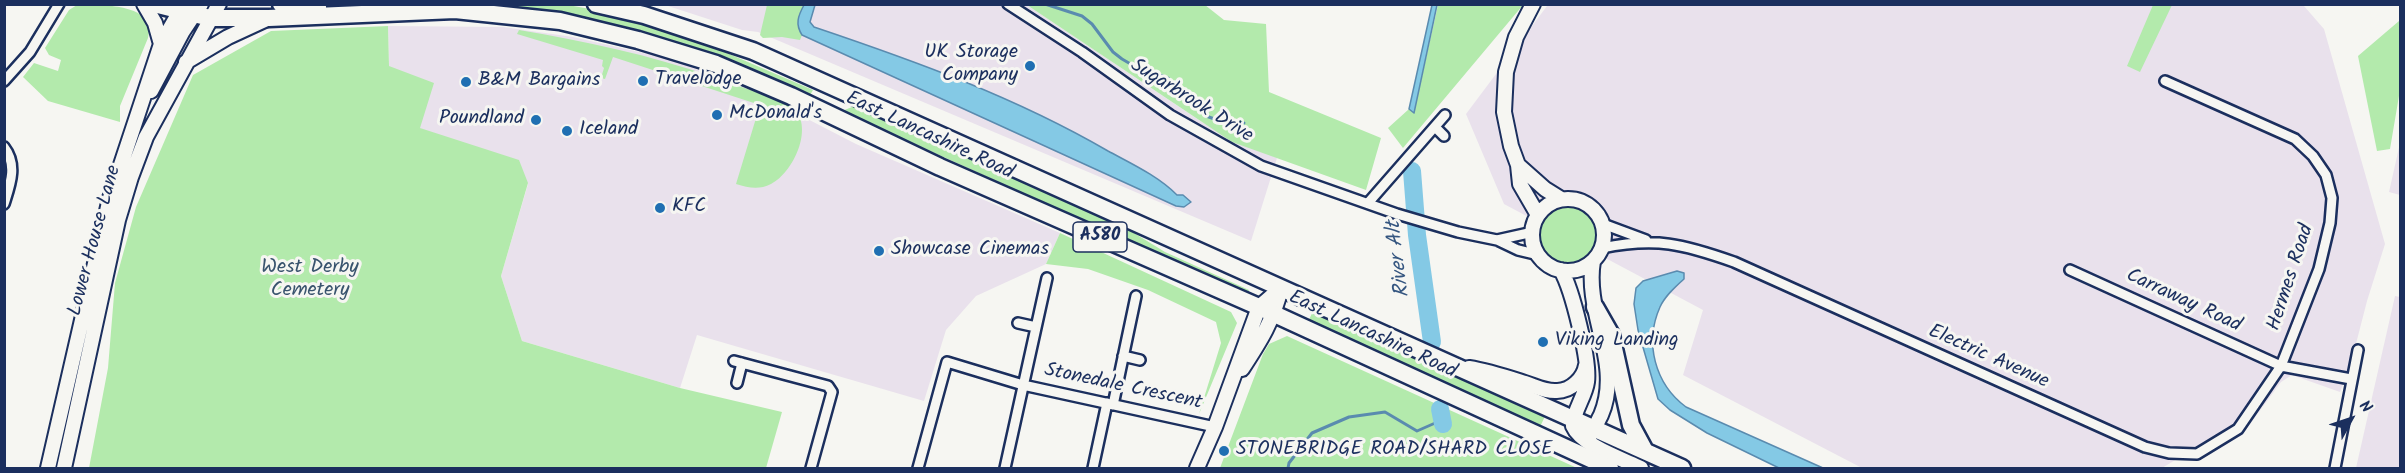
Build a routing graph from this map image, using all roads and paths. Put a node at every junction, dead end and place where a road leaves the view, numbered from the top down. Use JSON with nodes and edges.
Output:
{"nodes":[{"id":1,"x":59,"y":4,"type":"edge"},
{"id":2,"x":144,"y":4,"type":"edge"},
{"id":3,"x":154,"y":4,"type":"edge"},
{"id":4,"x":281,"y":4,"type":"edge"},
{"id":5,"x":367,"y":4,"type":"edge"},
{"id":6,"x":428,"y":4,"type":"edge"},
{"id":7,"x":597,"y":4,"type":"edge"},
{"id":8,"x":1008,"y":4,"type":"edge"},
{"id":9,"x":1533,"y":4,"type":"edge"},
{"id":10,"x":197,"y":8,"type":"edge"},
{"id":11,"x":455,"y":10,"type":"junction"},
{"id":12,"x":269,"y":18,"type":"junction"},
{"id":13,"x":160,"y":44,"type":"junction"},
{"id":14,"x":184,"y":64,"type":"junction"},
{"id":15,"x":4,"y":81,"type":"edge"},
{"id":16,"x":2165,"y":81,"type":"dead end"},
{"id":17,"x":1445,"y":115,"type":"dead end"},
{"id":18,"x":1435,"y":127,"type":"junction"},
{"id":19,"x":132,"y":128,"type":"junction"},
{"id":20,"x":1444,"y":136,"type":"dead end"},
{"id":21,"x":4,"y":147,"type":"edge"},
{"id":22,"x":1518,"y":165,"type":"junction"},
{"id":23,"x":1561,"y":199,"type":"junction"},
{"id":24,"x":1368,"y":203,"type":"junction"},
{"id":25,"x":4,"y":204,"type":"edge"},
{"id":26,"x":1539,"y":215,"type":"junction"},
{"id":27,"x":1603,"y":224,"type":"junction"},
{"id":28,"x":1533,"y":232,"type":"junction"},
{"id":29,"x":1497,"y":240,"type":"junction"},
{"id":30,"x":1651,"y":242,"type":"junction"},
{"id":31,"x":1602,"y":248,"type":"junction"},
{"id":32,"x":1539,"y":255,"type":"junction"},
{"id":33,"x":1593,"y":261,"type":"junction"},
{"id":34,"x":1561,"y":270,"type":"junction"},
{"id":35,"x":2070,"y":270,"type":"dead end"},
{"id":36,"x":1047,"y":278,"type":"dead end"},
{"id":37,"x":1281,"y":288,"type":"junction"},
{"id":38,"x":1136,"y":296,"type":"dead end"},
{"id":39,"x":1259,"y":307,"type":"junction"},
{"id":40,"x":1594,"y":307,"type":"junction"},
{"id":41,"x":1275,"y":314,"type":"junction"},
{"id":42,"x":1018,"y":323,"type":"dead end"},
{"id":43,"x":1036,"y":327,"type":"junction"},
{"id":44,"x":2358,"y":350,"type":"dead end"},
{"id":45,"x":1123,"y":357,"type":"junction"},
{"id":46,"x":1140,"y":360,"type":"dead end"},
{"id":47,"x":1586,"y":363,"type":"junction"},
{"id":48,"x":1450,"y":364,"type":"junction"},
{"id":49,"x":2281,"y":366,"type":"junction"},
{"id":50,"x":2351,"y":379,"type":"junction"},
{"id":51,"x":737,"y":383,"type":"dead end"},
{"id":52,"x":1023,"y":385,"type":"junction"},
{"id":53,"x":1230,"y":388,"type":"junction"},
{"id":54,"x":1110,"y":404,"type":"junction"},
{"id":55,"x":1574,"y":418,"type":"junction"},
{"id":56,"x":1215,"y":427,"type":"junction"},
{"id":57,"x":1590,"y":434,"type":"junction"},
{"id":58,"x":1558,"y":446,"type":"junction"},
{"id":59,"x":1645,"y":452,"type":"junction"},
{"id":60,"x":48,"y":468,"type":"edge"},
{"id":61,"x":64,"y":468,"type":"edge"},
{"id":62,"x":811,"y":468,"type":"edge"},
{"id":63,"x":918,"y":468,"type":"edge"},
{"id":64,"x":1005,"y":468,"type":"edge"},
{"id":65,"x":1093,"y":468,"type":"edge"},
{"id":66,"x":1197,"y":468,"type":"edge"},
{"id":67,"x":1610,"y":468,"type":"edge"},
{"id":68,"x":1641,"y":468,"type":"edge"},
{"id":69,"x":1682,"y":468,"type":"edge"},
{"id":70,"x":2335,"y":468,"type":"edge"}],
"edges":[{"from":1,"to":15,"type":"street"},
{"from":2,"to":13,"type":"street"},
{"from":3,"to":10,"type":"highway","name":"East Lancashire Road","number":"A580"},
{"from":4,"to":5,"type":"highway"},
{"from":6,"to":11,"type":"highway"},
{"from":7,"to":37,"type":"highway","name":"East Lancashire Road","number":"A580"},
{"from":8,"to":24,"type":"street","name":"Sugarbrook Drive"},
{"from":9,"to":22,"type":"street"},
{"from":10,"to":12,"type":"highway","name":"East Lancashire Road","number":"A580"},
{"from":10,"to":13,"type":"street","name":"Lower House Lane"},
{"from":10,"to":14,"type":"street","name":"Lower House Lane"},
{"from":10,"to":19,"type":"street"},
{"from":11,"to":12,"type":"highway","name":"East Lancashire Road","number":"A580"},
{"from":11,"to":39,"type":"highway","name":"East Lancashire Road","number":"A580"},
{"from":12,"to":14,"type":"street"},
{"from":13,"to":19,"type":"street","name":"Lower House Lane"},
{"from":14,"to":61,"type":"street","name":"Lower House Lane"},
{"from":16,"to":49,"type":"street","name":"Hermes Road"},
{"from":17,"to":18,"type":"street"},
{"from":18,"to":20,"type":"street"},
{"from":18,"to":24,"type":"street"},
{"from":19,"to":60,"type":"street","name":"Lower House Lane"},
{"from":21,"to":25,"type":"street"},
{"from":22,"to":23,"type":"street"},
{"from":22,"to":26,"type":"street"},
{"from":23,"to":26,"type":"street"},
{"from":23,"to":27,"type":"street"},
{"from":24,"to":29,"type":"street","name":"Sugarbrook Drive"},
{"from":26,"to":28,"type":"street"},
{"from":27,"to":30,"type":"street","name":"Electric Avenue"},
{"from":27,"to":31,"type":"street"},
{"from":28,"to":29,"type":"street"},
{"from":28,"to":32,"type":"street"},
{"from":29,"to":32,"type":"street"},
{"from":30,"to":31,"type":"street","name":"Electric Avenue"},
{"from":30,"to":49,"type":"street","name":"Electric Avenue"},
{"from":31,"to":33,"type":"street"},
{"from":32,"to":34,"type":"street"},
{"from":33,"to":34,"type":"street"},
{"from":33,"to":40,"type":"street"},
{"from":34,"to":47,"type":"street"},
{"from":35,"to":49,"type":"street","name":"Carraway Road"},
{"from":36,"to":43,"type":"street"},
{"from":37,"to":39,"type":"street"},
{"from":37,"to":41,"type":"street"},
{"from":37,"to":48,"type":"highway","name":"East Lancashire Road","number":"A580"},
{"from":38,"to":45,"type":"street"},
{"from":39,"to":41,"type":"highway","name":"East Lancashire Road","number":"A580"},
{"from":39,"to":53,"type":"street"},
{"from":40,"to":57,"type":"street"},
{"from":40,"to":59,"type":"highway"},
{"from":41,"to":53,"type":"street"},
{"from":41,"to":58,"type":"highway","name":"East Lancashire Road","number":"A580"},
{"from":42,"to":43,"type":"street"},
{"from":43,"to":52,"type":"street"},
{"from":44,"to":50,"type":"street"},
{"from":45,"to":46,"type":"street"},
{"from":45,"to":54,"type":"street"},
{"from":47,"to":48,"type":"street"},
{"from":47,"to":55,"type":"street"},
{"from":48,"to":55,"type":"highway","name":"East Lancashire Road","number":"A580"},
{"from":49,"to":50,"type":"street","name":"Carraway Road"},
{"from":50,"to":70,"type":"street"},
{"from":51,"to":62,"type":"street"},
{"from":52,"to":54,"type":"street","name":"Stonedale Crescent"},
{"from":52,"to":63,"type":"street","name":"Stonedale Crescent"},
{"from":52,"to":64,"type":"street","name":"Stonedale Crescent"},
{"from":53,"to":56,"type":"street"},
{"from":54,"to":56,"type":"street","name":"Stonedale Crescent"},
{"from":54,"to":65,"type":"street"},
{"from":55,"to":57,"type":"highway","name":"East Lancashire Road","number":"A580"},
{"from":56,"to":66,"type":"street"},
{"from":57,"to":58,"type":"street"},
{"from":57,"to":59,"type":"highway","name":"East Lancashire Road","number":"A580"},
{"from":57,"to":68,"type":"street"},
{"from":58,"to":67,"type":"highway","name":"East Lancashire Road","number":"A580"},
{"from":59,"to":69,"type":"highway","name":"East Lancashire Road","number":"A580"}]}
